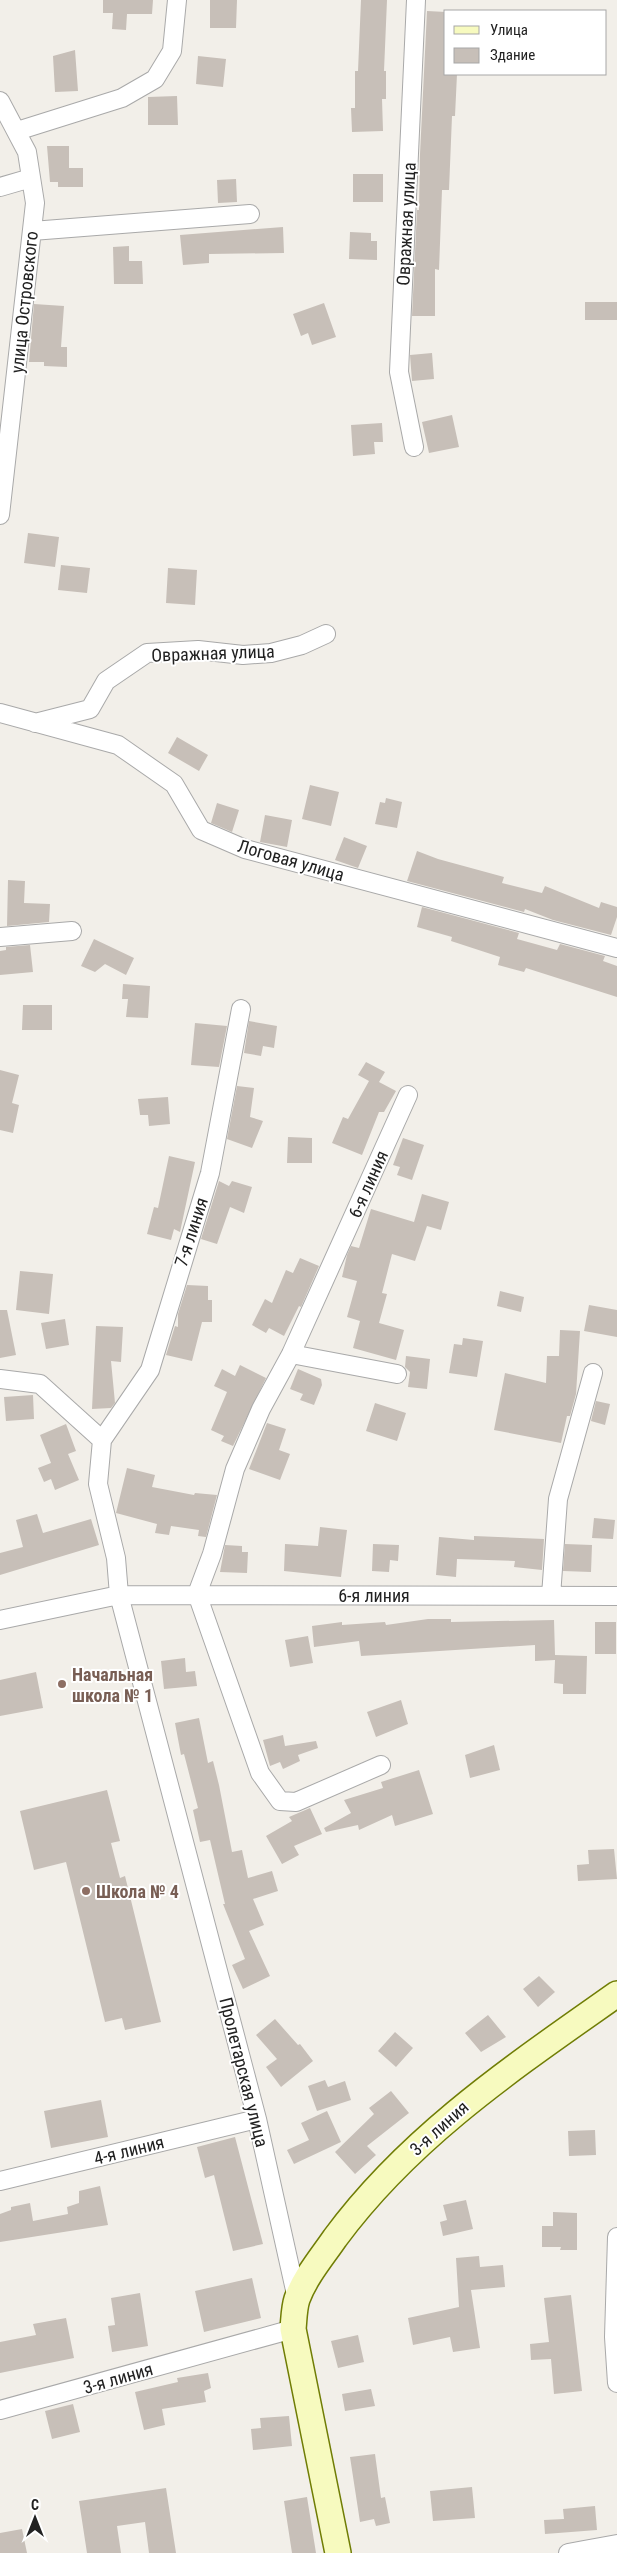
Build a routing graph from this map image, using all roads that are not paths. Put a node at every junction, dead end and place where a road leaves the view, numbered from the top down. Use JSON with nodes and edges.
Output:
{"nodes":[{"id":1,"x":177,"y":0,"type":"edge"},
{"id":2,"x":416,"y":0,"type":"edge"},
{"id":3,"x":0,"y":101,"type":"edge"},
{"id":4,"x":17,"y":131,"type":"junction"},
{"id":5,"x":31,"y":178,"type":"junction"},
{"id":6,"x":0,"y":187,"type":"edge"},
{"id":7,"x":250,"y":214,"type":"dead end"},
{"id":8,"x":32,"y":231,"type":"junction"},
{"id":9,"x":414,"y":447,"type":"dead end"},
{"id":10,"x":0,"y":516,"type":"edge"},
{"id":11,"x":326,"y":634,"type":"dead end"},
{"id":12,"x":0,"y":713,"type":"edge"},
{"id":13,"x":33,"y":723,"type":"junction"},
{"id":14,"x":72,"y":932,"type":"dead end"},
{"id":15,"x":0,"y":937,"type":"edge"},
{"id":16,"x":617,"y":948,"type":"edge"},
{"id":17,"x":240,"y":1009,"type":"dead end"},
{"id":18,"x":408,"y":1095,"type":"dead end"},
{"id":19,"x":291,"y":1354,"type":"junction"},
{"id":20,"x":593,"y":1373,"type":"dead end"},
{"id":21,"x":397,"y":1374,"type":"dead end"},
{"id":22,"x":0,"y":1379,"type":"edge"},
{"id":23,"x":102,"y":1440,"type":"junction"},
{"id":24,"x":197,"y":1594,"type":"junction"},
{"id":25,"x":119,"y":1595,"type":"junction"},
{"id":26,"x":551,"y":1596,"type":"junction"},
{"id":27,"x":617,"y":1596,"type":"edge"},
{"id":28,"x":0,"y":1620,"type":"edge"},
{"id":29,"x":381,"y":1765,"type":"dead end"},
{"id":30,"x":617,"y":1994,"type":"edge"},
{"id":31,"x":257,"y":2119,"type":"junction"},
{"id":32,"x":0,"y":2181,"type":"edge"},
{"id":33,"x":617,"y":2237,"type":"edge"},
{"id":34,"x":297,"y":2299,"type":"junction"},
{"id":35,"x":293,"y":2329,"type":"junction"},
{"id":36,"x":617,"y":2384,"type":"edge"},
{"id":37,"x":0,"y":2410,"type":"edge"},
{"id":38,"x":617,"y":2544,"type":"edge"},
{"id":39,"x":338,"y":2553,"type":"edge"},
{"id":40,"x":568,"y":2553,"type":"edge"}],
"edges":[{"from":1,"to":4,"type":"street"},
{"from":2,"to":9,"type":"street","name":"Овражная улица"},
{"from":3,"to":4,"type":"street","name":"улица Островского"},
{"from":4,"to":5,"type":"street","name":"улица Островского"},
{"from":5,"to":6,"type":"street"},
{"from":5,"to":8,"type":"street","name":"улица Островского"},
{"from":7,"to":8,"type":"street"},
{"from":8,"to":10,"type":"street","name":"улица Островского"},
{"from":11,"to":13,"type":"street","name":"Овражная улица"},
{"from":12,"to":13,"type":"street","name":"Логовая улица"},
{"from":13,"to":16,"type":"street","name":"Логовая улица"},
{"from":14,"to":15,"type":"street"},
{"from":17,"to":23,"type":"street","name":"7-я линия"},
{"from":18,"to":19,"type":"street","name":"6-я линия"},
{"from":19,"to":21,"type":"street"},
{"from":19,"to":24,"type":"street","name":"6-я линия"},
{"from":20,"to":26,"type":"street"},
{"from":22,"to":23,"type":"street"},
{"from":23,"to":25,"type":"street","name":"7-я линия"},
{"from":24,"to":25,"type":"street","name":"6-я линия"},
{"from":24,"to":26,"type":"street","name":"6-я линия"},
{"from":24,"to":29,"type":"street"},
{"from":25,"to":28,"type":"street","name":"6-я линия"},
{"from":25,"to":31,"type":"street","name":"Пролетарская улица"},
{"from":26,"to":27,"type":"street","name":"6-я линия"},
{"from":30,"to":34,"type":"main road","name":"3-я линия"},
{"from":31,"to":32,"type":"street","name":"4-я линия"},
{"from":31,"to":34,"type":"street","name":"Пролетарская улица"},
{"from":33,"to":36,"type":"street"},
{"from":34,"to":35,"type":"main road","name":"Пролетарская улица"},
{"from":35,"to":37,"type":"street","name":"3-я линия"},
{"from":35,"to":39,"type":"main road","name":"Пролетарская улица"},
{"from":38,"to":40,"type":"street"}]}
